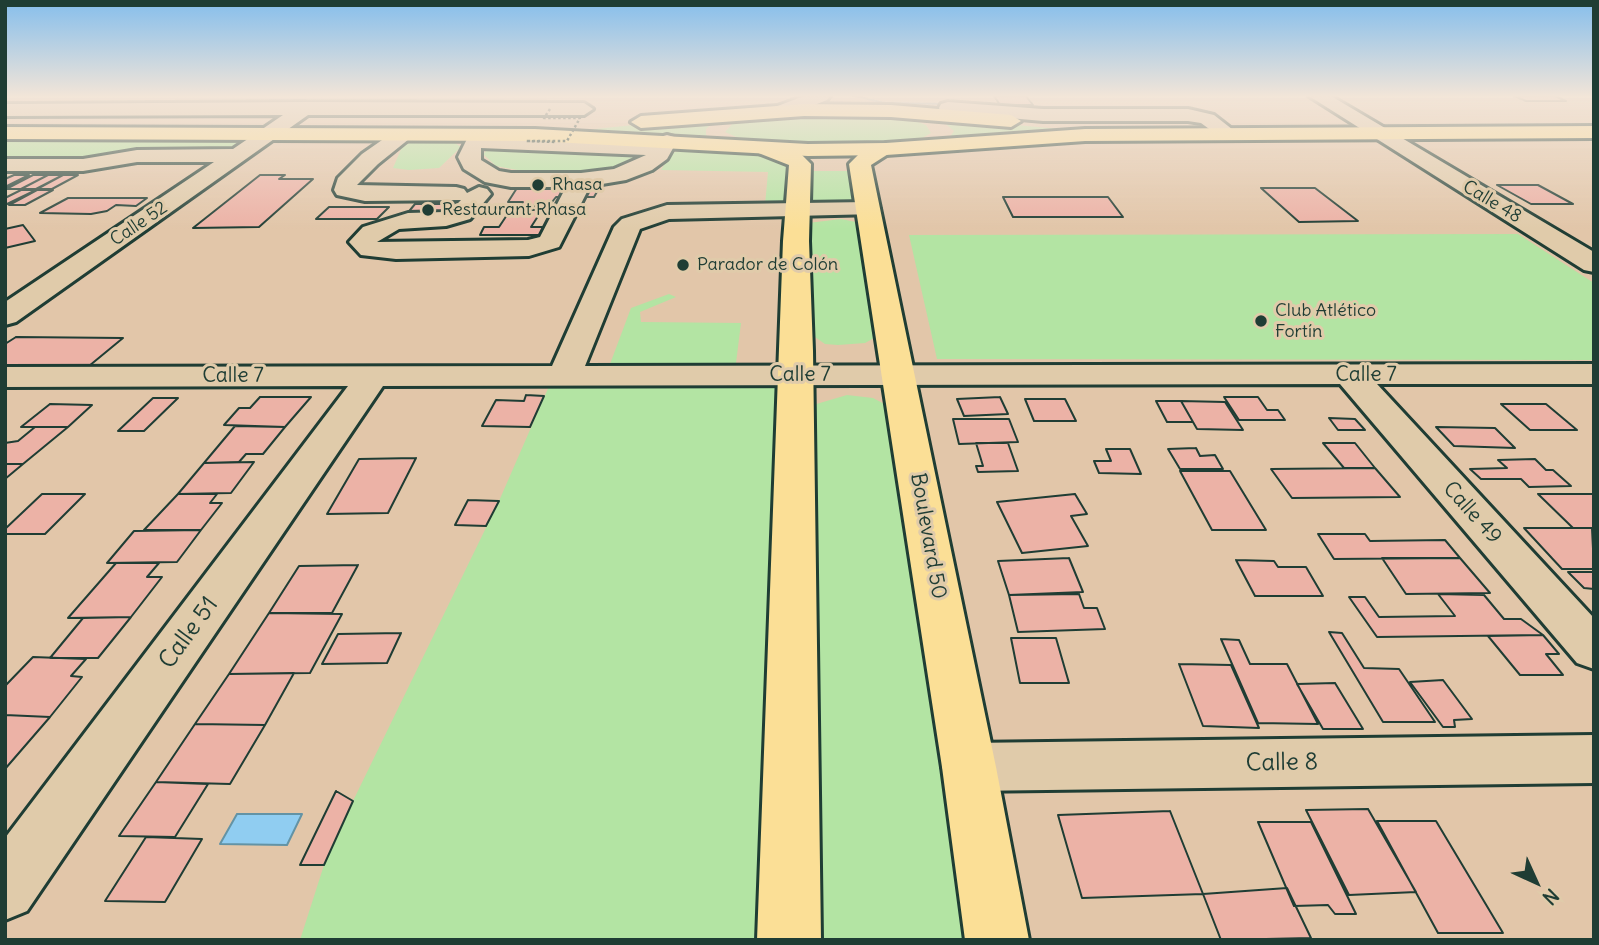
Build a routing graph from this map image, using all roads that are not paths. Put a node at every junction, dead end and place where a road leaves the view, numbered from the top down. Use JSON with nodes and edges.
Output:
{"nodes":[{"id":1,"x":262,"y":140,"type":"edge"},
{"id":2,"x":395,"y":140,"type":"edge"},
{"id":3,"x":477,"y":140,"type":"edge"},
{"id":4,"x":511,"y":140,"type":"edge"},
{"id":5,"x":732,"y":140,"type":"edge"},
{"id":6,"x":846,"y":140,"type":"edge"},
{"id":7,"x":888,"y":140,"type":"edge"},
{"id":8,"x":1388,"y":140,"type":"edge"},
{"id":9,"x":665,"y":145,"type":"junction"},
{"id":10,"x":755,"y":148,"type":"junction"},
{"id":11,"x":240,"y":155,"type":"junction"},
{"id":12,"x":5,"y":165,"type":"edge"},
{"id":13,"x":581,"y":180,"type":"junction"},
{"id":14,"x":486,"y":185,"type":"junction"},
{"id":15,"x":868,"y":209,"type":"junction"},
{"id":16,"x":797,"y":210,"type":"junction"},
{"id":17,"x":1594,"y":264,"type":"edge"},
{"id":18,"x":19,"y":279,"type":"dead end"},
{"id":19,"x":60,"y":279,"type":"junction"},
{"id":20,"x":5,"y":316,"type":"edge"},
{"id":21,"x":1594,"y":374,"type":"edge"},
{"id":22,"x":797,"y":375,"type":"junction"},
{"id":23,"x":373,"y":376,"type":"junction"},
{"id":24,"x":565,"y":376,"type":"junction"},
{"id":25,"x":898,"y":376,"type":"junction"},
{"id":26,"x":1351,"y":376,"type":"junction"},
{"id":27,"x":20,"y":377,"type":"edge"},
{"id":28,"x":5,"y":400,"type":"edge"},
{"id":29,"x":1594,"y":650,"type":"edge"},
{"id":30,"x":1594,"y":759,"type":"edge"},
{"id":31,"x":970,"y":767,"type":"junction"},
{"id":32,"x":5,"y":889,"type":"edge"},
{"id":33,"x":789,"y":940,"type":"edge"},
{"id":34,"x":997,"y":940,"type":"edge"}],
"edges":[{"from":1,"to":11,"type":"street","name":"Calle 52"},
{"from":2,"to":14,"type":"street"},
{"from":3,"to":14,"type":"street"},
{"from":4,"to":9,"type":"street"},
{"from":5,"to":10,"type":"main road"},
{"from":6,"to":10,"type":"main road"},
{"from":7,"to":15,"type":"main road","name":"Boulevard 50"},
{"from":8,"to":17,"type":"street","name":"Calle 48"},
{"from":9,"to":10,"type":"main road"},
{"from":9,"to":13,"type":"street"},
{"from":10,"to":16,"type":"main road"},
{"from":11,"to":12,"type":"street"},
{"from":11,"to":19,"type":"street","name":"Calle 52"},
{"from":13,"to":14,"type":"street"},
{"from":13,"to":14,"type":"street"},
{"from":15,"to":16,"type":"street"},
{"from":15,"to":25,"type":"main road","name":"Boulevard 50"},
{"from":16,"to":22,"type":"main road"},
{"from":16,"to":24,"type":"street"},
{"from":18,"to":19,"type":"street"},
{"from":19,"to":20,"type":"street","name":"Calle 52"},
{"from":21,"to":26,"type":"street","name":"Calle 7"},
{"from":22,"to":24,"type":"street","name":"Calle 7"},
{"from":22,"to":25,"type":"street","name":"Calle 7"},
{"from":22,"to":33,"type":"main road"},
{"from":23,"to":24,"type":"street","name":"Calle 7"},
{"from":23,"to":27,"type":"street","name":"Calle 7"},
{"from":23,"to":32,"type":"street","name":"Calle 51"},
{"from":25,"to":26,"type":"street","name":"Calle 7"},
{"from":25,"to":31,"type":"main road","name":"Boulevard 50"},
{"from":26,"to":29,"type":"street","name":"Calle 49"},
{"from":27,"to":28,"type":"street"},
{"from":30,"to":31,"type":"street","name":"Calle 8"},
{"from":31,"to":34,"type":"main road","name":"Boulevard 50"}]}
